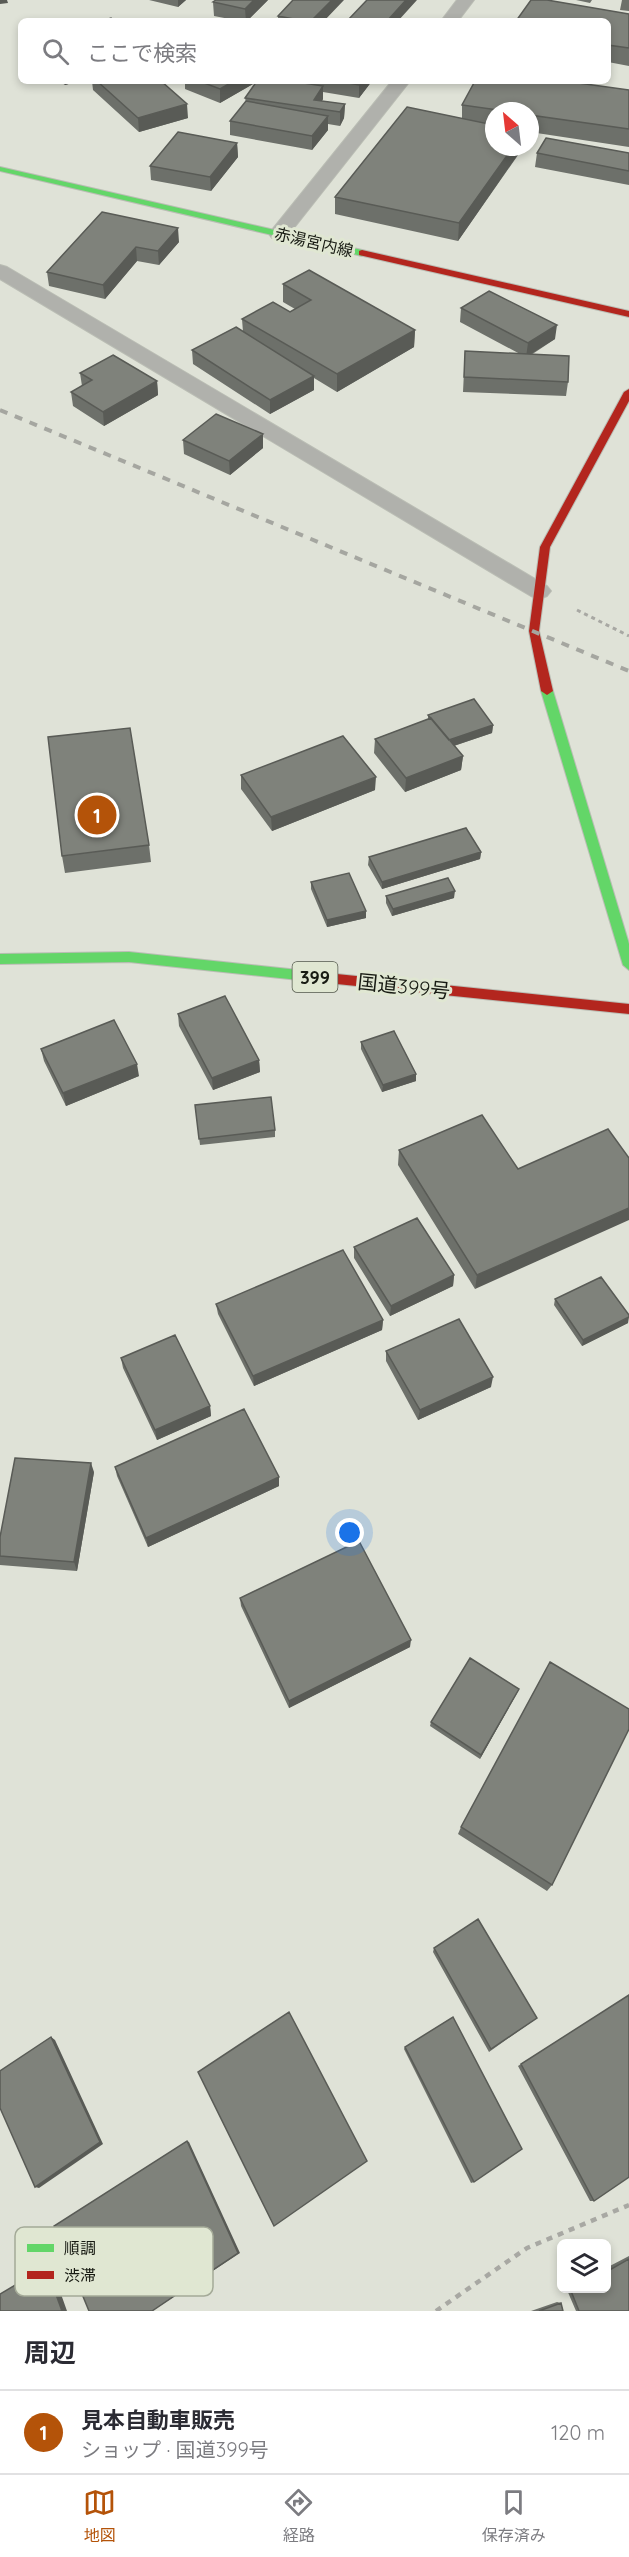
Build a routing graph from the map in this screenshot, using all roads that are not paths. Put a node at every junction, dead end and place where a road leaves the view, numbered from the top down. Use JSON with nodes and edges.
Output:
{"nodes":[{"id":1,"x":466,"y":0,"type":"edge"},
{"id":2,"x":451,"y":18,"type":"edge"},
{"id":3,"x":399,"y":84,"type":"edge"},
{"id":4,"x":0,"y":169,"type":"edge"},
{"id":5,"x":279,"y":234,"type":"junction"},
{"id":6,"x":0,"y":272,"type":"edge"},
{"id":7,"x":629,"y":314,"type":"edge"},
{"id":8,"x":629,"y":392,"type":"edge"},
{"id":9,"x":539,"y":591,"type":"junction"},
{"id":10,"x":0,"y":959,"type":"edge"},
{"id":11,"x":629,"y":965,"type":"edge"},
{"id":12,"x":629,"y":1009,"type":"edge"}],
"edges":[{"from":1,"to":2,"type":"lane"},
{"from":3,"to":5,"type":"lane"},
{"from":4,"to":5,"type":"main road","name":"赤湯宮内線"},
{"from":5,"to":7,"type":"main road","name":"赤湯宮内線"},
{"from":6,"to":9,"type":"lane"},
{"from":8,"to":9,"type":"main road"},
{"from":9,"to":11,"type":"main road"},
{"from":10,"to":12,"type":"main road","name":"国道399号","number":"399"}]}
